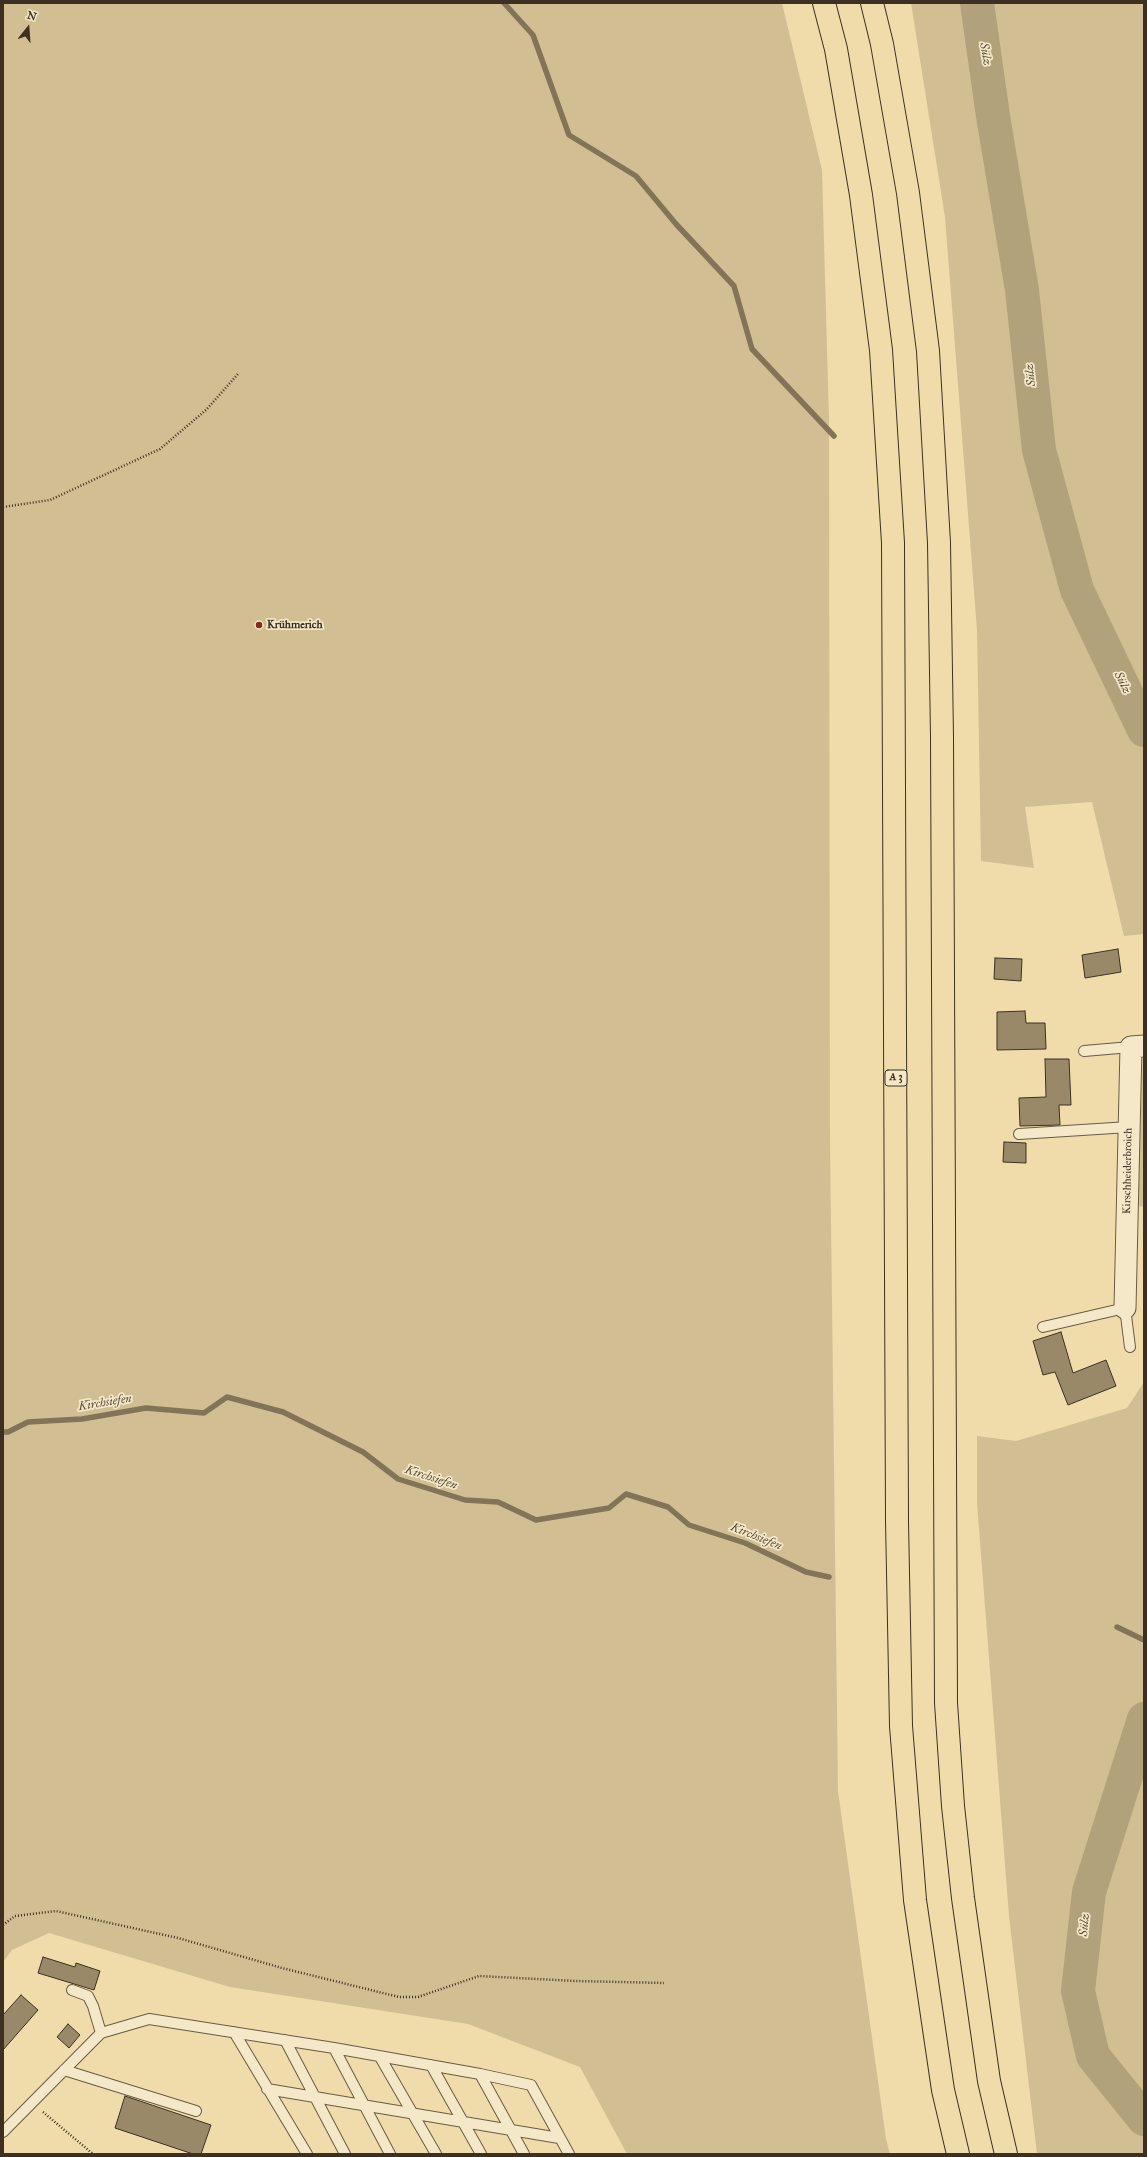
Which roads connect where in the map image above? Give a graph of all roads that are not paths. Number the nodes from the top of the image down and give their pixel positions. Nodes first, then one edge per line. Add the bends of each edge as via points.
1 (824, 3) edge
2 (872, 3) edge
3 (1138, 1046) edge
4 (1084, 1051) dead end
5 (1129, 1127) junction
6 (1019, 1134) dead end
7 (1125, 1308) junction
8 (1043, 1327) dead end
9 (1130, 1347) dead end
10 (72, 1990) dead end
11 (234, 2032) junction
12 (101, 2033) junction
13 (285, 2040) junction
14 (334, 2048) junction
15 (380, 2057) junction
16 (430, 2065) junction
17 (64, 2070) junction
18 (480, 2074) junction
19 (267, 2089) junction
20 (316, 2098) junction
21 (364, 2106) junction
22 (196, 2111) dead end
23 (413, 2114) junction
24 (463, 2122) junction
25 (513, 2130) junction
26 (3, 2132) edge
27 (559, 2138) junction
28 (307, 2154) edge
29 (345, 2154) edge
30 (390, 2154) edge
31 (436, 2154) edge
32 (481, 2154) edge
33 (524, 2154) edge
34 (569, 2154) edge
35 (958, 2154) edge
36 (1006, 2154) edge

1 - 35 highway, A 3 via 836,49 861,195 882,358 893,543 897,1521 901,1726 915,1900 943,2090
2 - 36 highway via 882,44 908,193 928,351 939,543 941,667 946,1704 953,1806 964,1906 989,2081
3 - 4 lane
3 - 5 street, Kirschheiderbroich
5 - 6 lane
5 - 7 street, Kirschheiderbroich
7 - 8 lane
7 - 9 lane
10 - 12 lane via 88,1996
11 - 12 lane via 149,2019
11 - 13 lane
11 - 19 lane
12 - 17 lane
13 - 14 lane
13 - 20 lane
14 - 15 lane
14 - 21 lane
15 - 16 lane
15 - 23 lane
16 - 18 lane
16 - 24 lane
17 - 22 lane
17 - 26 lane
18 - 25 lane
18 - 27 lane via 531,2085
19 - 20 lane
19 - 28 lane
20 - 21 lane
20 - 29 lane
21 - 23 lane
21 - 30 lane
23 - 24 lane
23 - 31 lane
24 - 25 lane
24 - 32 lane
25 - 27 lane
25 - 33 lane
27 - 34 lane

